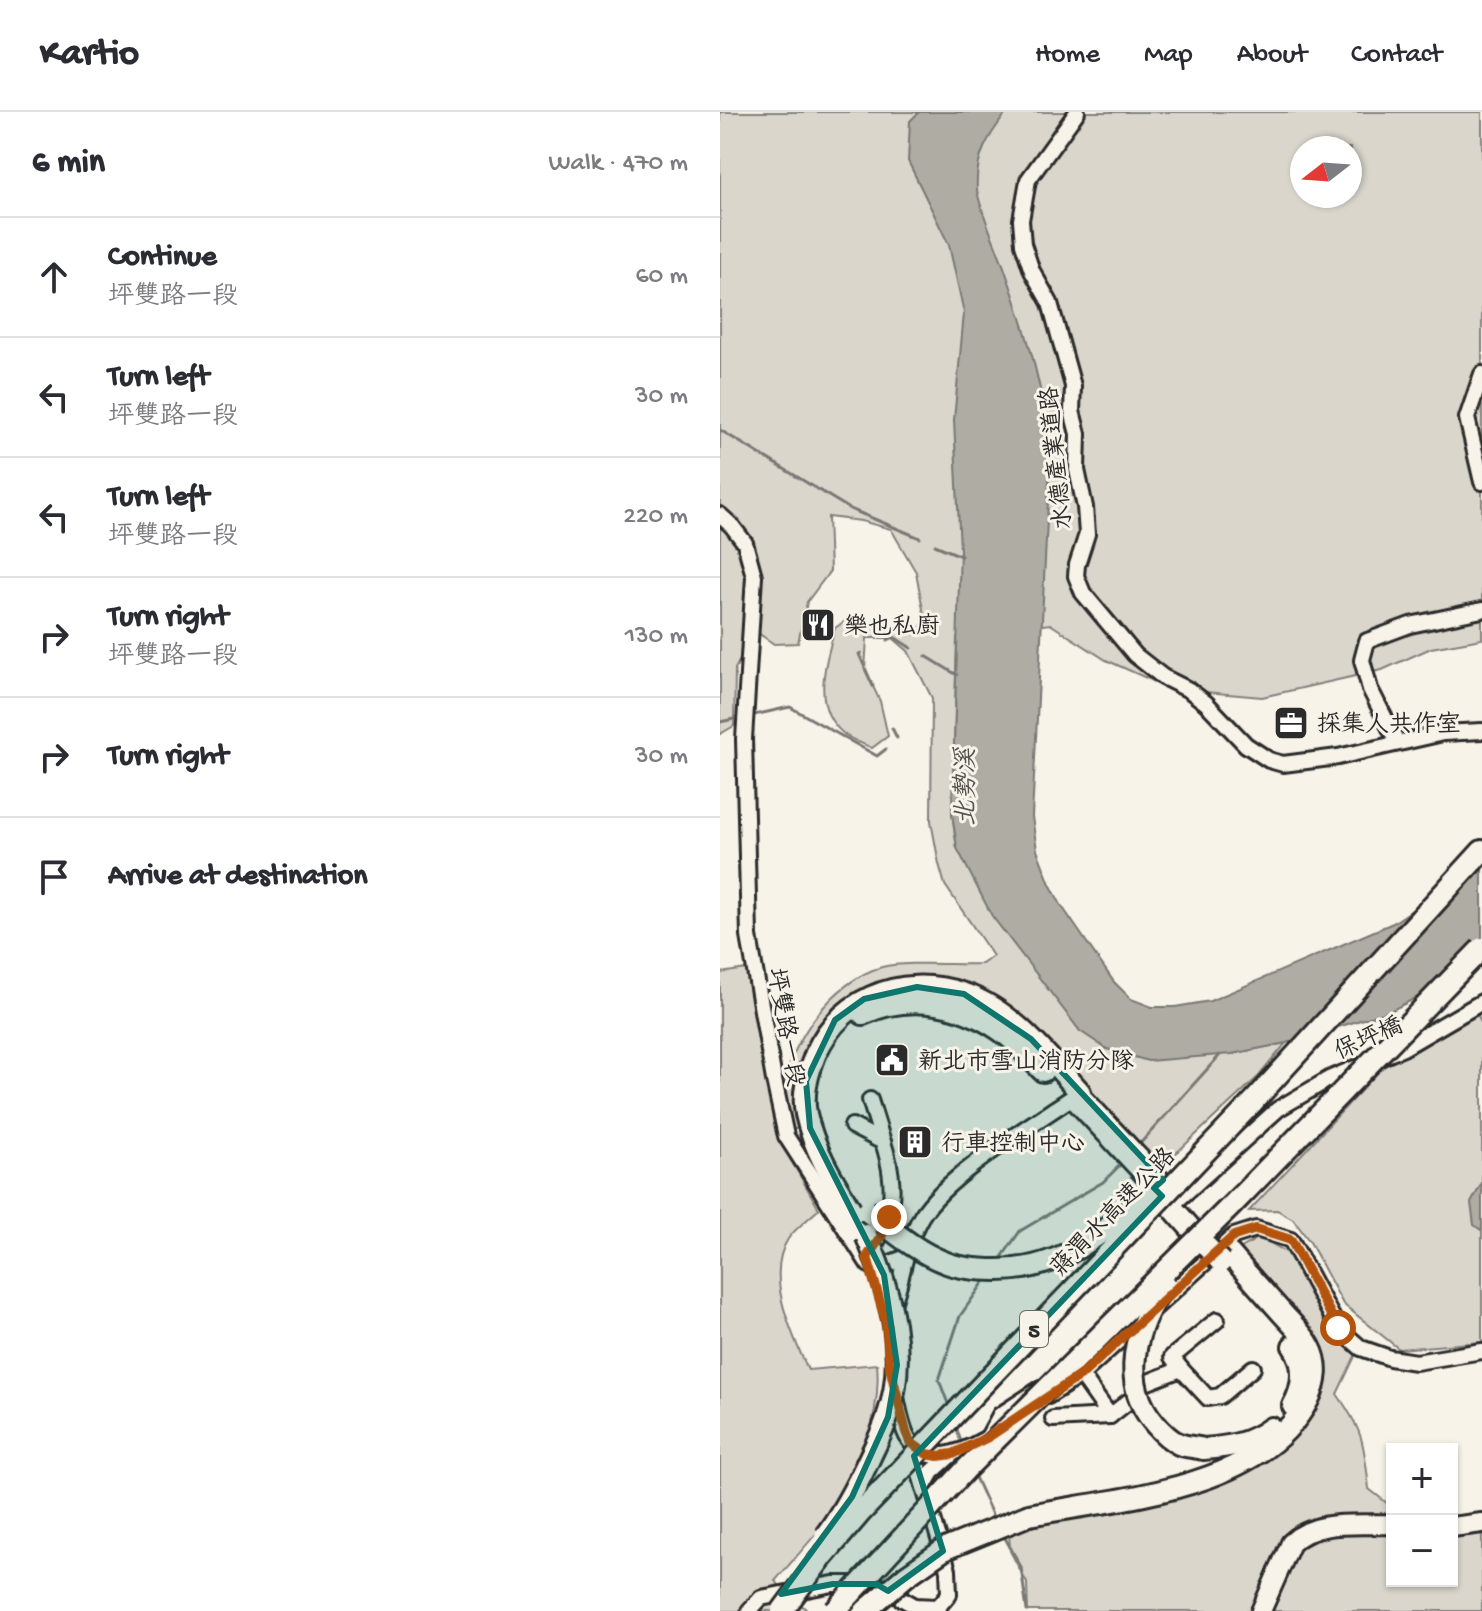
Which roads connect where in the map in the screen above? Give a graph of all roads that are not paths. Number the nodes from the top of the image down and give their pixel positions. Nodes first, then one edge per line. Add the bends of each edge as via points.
1 (1077, 112) edge
2 (1482, 374) edge
3 (1482, 482) edge
4 (720, 515) edge
5 (1482, 610) edge
6 (1482, 731) edge
7 (1397, 742) junction
8 (1482, 851) edge
9 (1482, 948) edge
10 (1479, 1003) edge
11 (1076, 1095) junction
12 (870, 1100) dead end
13 (1252, 1103) junction
14 (852, 1126) dead end
15 (883, 1142) junction
16 (1175, 1202) junction
17 (1232, 1205) junction
18 (1219, 1250) junction
19 (867, 1257) junction
20 (904, 1258) junction
21 (1217, 1320) dead end
22 (886, 1322) junction
23 (1482, 1351) edge
24 (1253, 1368) dead end
25 (1181, 1369) junction
26 (1081, 1375) junction
27 (1143, 1384) dead end
28 (1129, 1401) dead end
29 (1110, 1416) junction
30 (1053, 1419) dead end
31 (910, 1442) junction
32 (953, 1454) junction
33 (924, 1486) junction
34 (1482, 1523) edge
35 (1386, 1524) edge
36 (1458, 1526) edge
37 (749, 1611) edge
38 (769, 1611) edge
39 (782, 1611) edge
40 (835, 1611) edge
41 (865, 1611) edge
42 (1261, 1611) edge

1 - 7 street, 水德產業道路 via 1028,180 1021,220 1023,244 1050,303 1073,386 1087,534 1076,576 1083,593 1135,655 1206,703 1246,745 1269,760 1283,764 1338,757
2 - 3 street via 1467,418
4 - 19 street, 坪雙路一段 via 745,543 754,576 744,739 749,936 774,1080 786,1136
5 - 7 street via 1410,625 1367,641 1362,660 1370,689
6 - 7 street, 水德產業道路
8 - 13 highway, 蔣渭水高速公路 / 5
9 - 17 highway, 5, bridge
10 - 16 street, 保坪橋, bridge via 1403,1048 1329,1079 1278,1109
11 - 13 highway, bridge via 1008,1036 968,1011 922,1001 858,1017 819,1066 813,1091 827,1144 867,1211 943,1262 982,1270 1042,1264 1085,1245
11 - 16 street
11 - 20 street via 936,1198 920,1218
11 - 38 highway, bridge via 1031,1039 964,994 917,987 864,999 835,1020 817,1047 806,1081 805,1112 824,1162 884,1275 894,1316 897,1365 888,1417 852,1497
12 - 15 street
13 - 39 highway, 蔣渭水高速公路 / 5, bridge via 861,1512
14 - 15 street
15 - 19 street via 892,1197 881,1237
16 - 18 highway
17 - 18 highway, bridge via 1152,1302 1133,1357 1144,1411 1178,1444 1203,1449 1231,1447 1267,1431 1296,1403 1303,1366 1284,1332
17 - 40 highway, 5, bridge via 967,1468
18 - 41 highway, bridge via 1310,1347 1317,1370 1314,1388 1299,1417 1277,1440 1232,1469 1167,1489 1029,1515 945,1549
19 - 20 street via 885,1265
19 - 22 street, 坪雙路一段
20 - 22 street
21 - 25 street via 1172,1357
22 - 31 street, 坪雙路一段 via 893,1378
23 - 26 street via 1416,1362 1361,1348 1338,1328 1291,1240 1256,1229 1234,1236
24 - 25 street via 1220,1396 1208,1398
25 - 27 street
26 - 29 street
26 - 32 street
28 - 29 street
29 - 30 street
31 - 32 street via 927,1454
31 - 33 street, 坪雙路一段
32 - 33 street
33 - 37 street, 坪雙路一段 via 948,1570 949,1594 938,1607 915,1606 876,1584 833,1584 761,1598
34 - 36 main road
35 - 42 main road via 1327,1525 1299,1536

